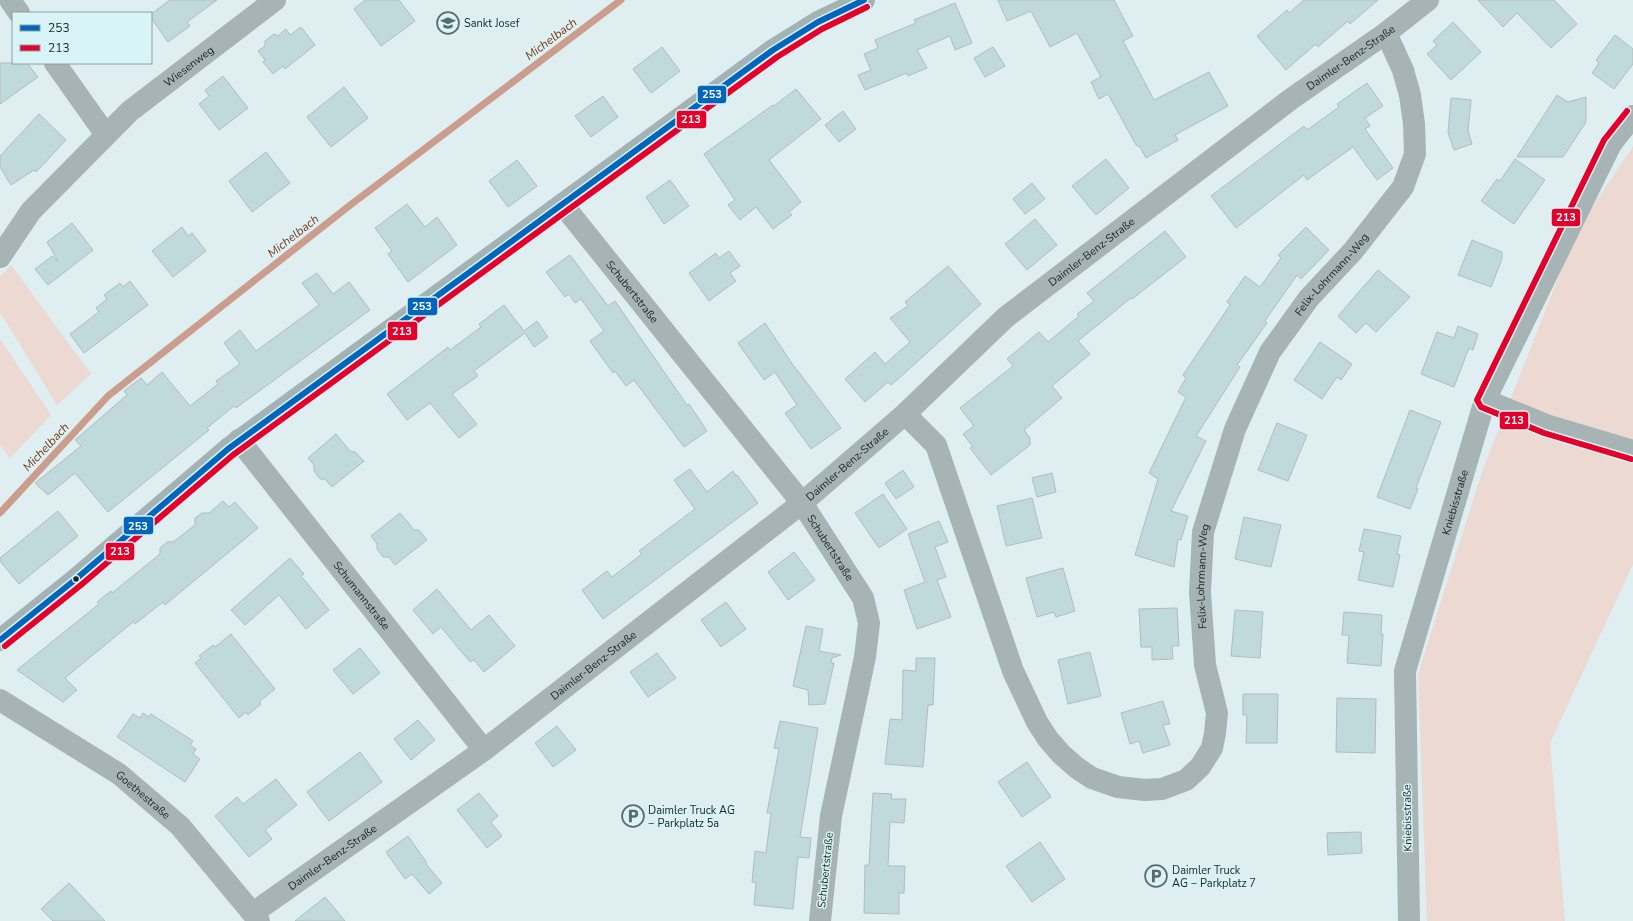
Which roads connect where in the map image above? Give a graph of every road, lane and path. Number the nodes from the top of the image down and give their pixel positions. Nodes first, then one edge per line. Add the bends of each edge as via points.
1 (10, 0) edge
2 (275, 0) edge
3 (864, 0) edge
4 (1428, 0) edge
5 (18, 12) edge
6 (1386, 32) junction
7 (56, 64) edge
8 (1633, 116) edge
9 (106, 135) junction
10 (563, 205) junction
11 (0, 257) edge
12 (1485, 400) junction
13 (905, 414) junction
14 (239, 440) junction
15 (1633, 450) edge
16 (802, 503) junction
17 (0, 640) edge
18 (0, 700) edge
19 (484, 750) junction
20 (256, 917) edge
21 (820, 921) edge
22 (1409, 921) edge

1 - 5 street
2 - 9 street, Wiesenweg via 130,111
3 - 10 main road via 818,22 773,50
4 - 6 street, Daimler-Benz-Straße
6 - 13 street, Daimler-Benz-Straße via 1291,99 1006,317
6 - 13 street, Felix-Lohrmann-Weg via 1403,70 1410,95 1415,154 1403,187 1353,251 1309,298 1270,352 1235,429 1203,532 1200,592 1205,665 1217,713 1215,733 1212,748 1200,767 1186,780 1162,789 1118,787 1092,778 1077,768 1048,739 1037,722 1013,671 936,445
7 - 9 street
8 - 12 street, Kniebisstraße via 1611,144
9 - 11 street, Wiesenweg via 31,211
10 - 14 main road
10 - 16 street, Schubertstraße
12 - 15 street via 1546,425
12 - 22 street, Kniebisstraße via 1405,670
13 - 16 street, Daimler-Benz-Straße
14 - 17 main road
14 - 19 street, Schumannstraße
16 - 19 street, Daimler-Benz-Straße
16 - 21 street, Schubertstraße via 863,598 869,623 865,657 831,816
18 - 20 street, Goethestraße via 119,774 180,826
19 - 20 street, Daimler-Benz-Straße

